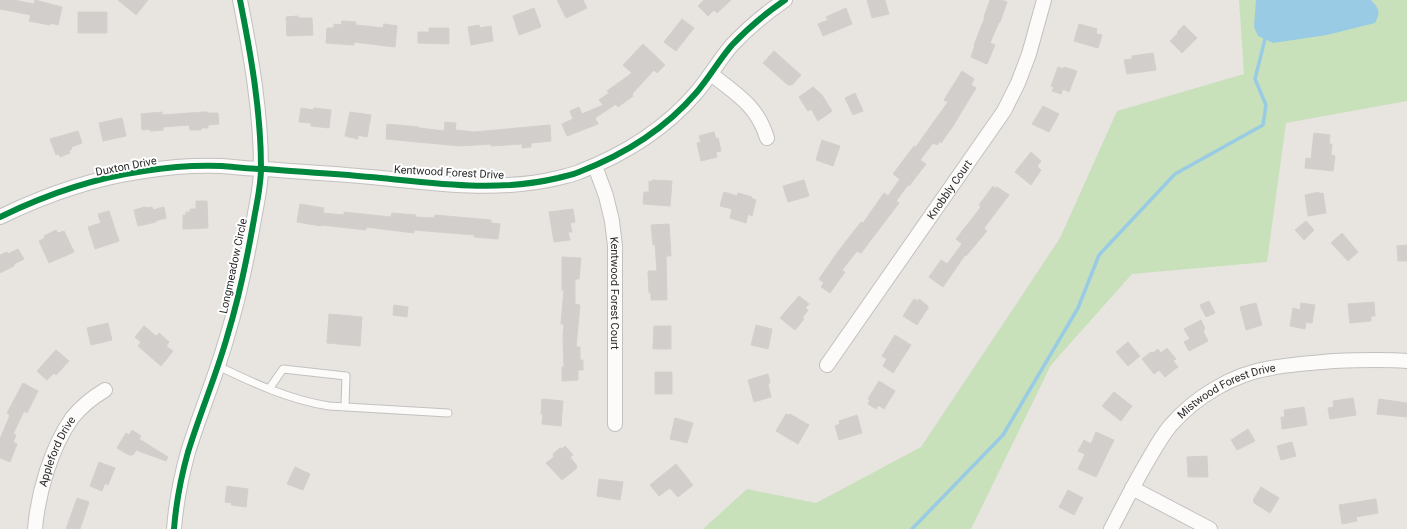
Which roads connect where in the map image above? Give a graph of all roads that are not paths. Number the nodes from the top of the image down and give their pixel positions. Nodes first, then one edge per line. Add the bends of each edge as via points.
1 (240, 0) edge
2 (785, 0) edge
3 (1044, 0) edge
4 (711, 74) junction
5 (767, 138) dead end
6 (595, 166) junction
7 (261, 169) junction
8 (0, 217) edge
9 (1407, 361) edge
10 (827, 365) dead end
11 (218, 366) junction
12 (269, 389) junction
13 (105, 390) dead end
14 (345, 407) junction
15 (448, 413) dead end
16 (615, 424) dead end
17 (1132, 488) junction
18 (35, 529) edge
19 (174, 529) edge
20 (1111, 529) edge
21 (1210, 529) edge

1 - 7 street, Longmeadow Circle via 257,112
2 - 4 street, Kentwood Forest Drive via 752,25 732,45
3 - 10 street, Knobbly Court via 1029,54 1004,111
4 - 5 street via 748,103 763,125
4 - 6 street, Kentwood Forest Drive via 661,126 634,145
6 - 7 street, Kentwood Forest Drive via 576,174 546,181 490,186
6 - 16 street, Kentwood Forest Court via 606,196 615,246
7 - 8 street, Duxton Drive via 220,166 178,167 137,172 81,185
7 - 11 street, Longmeadow Circle via 240,292
9 - 17 street, Mistwood Forest Drive via 1319,362 1270,368 1246,374 1224,384 1203,396 1170,426
11 - 12 lane
11 - 19 street, Longmeadow Circle via 188,451
12 - 14 lane via 311,403
12 - 14 lane via 283,369 346,376
13 - 18 street, Appleford Drive via 85,404 64,432 42,488
14 - 15 lane
17 - 20 street, Mistwood Forest Drive
17 - 21 street

